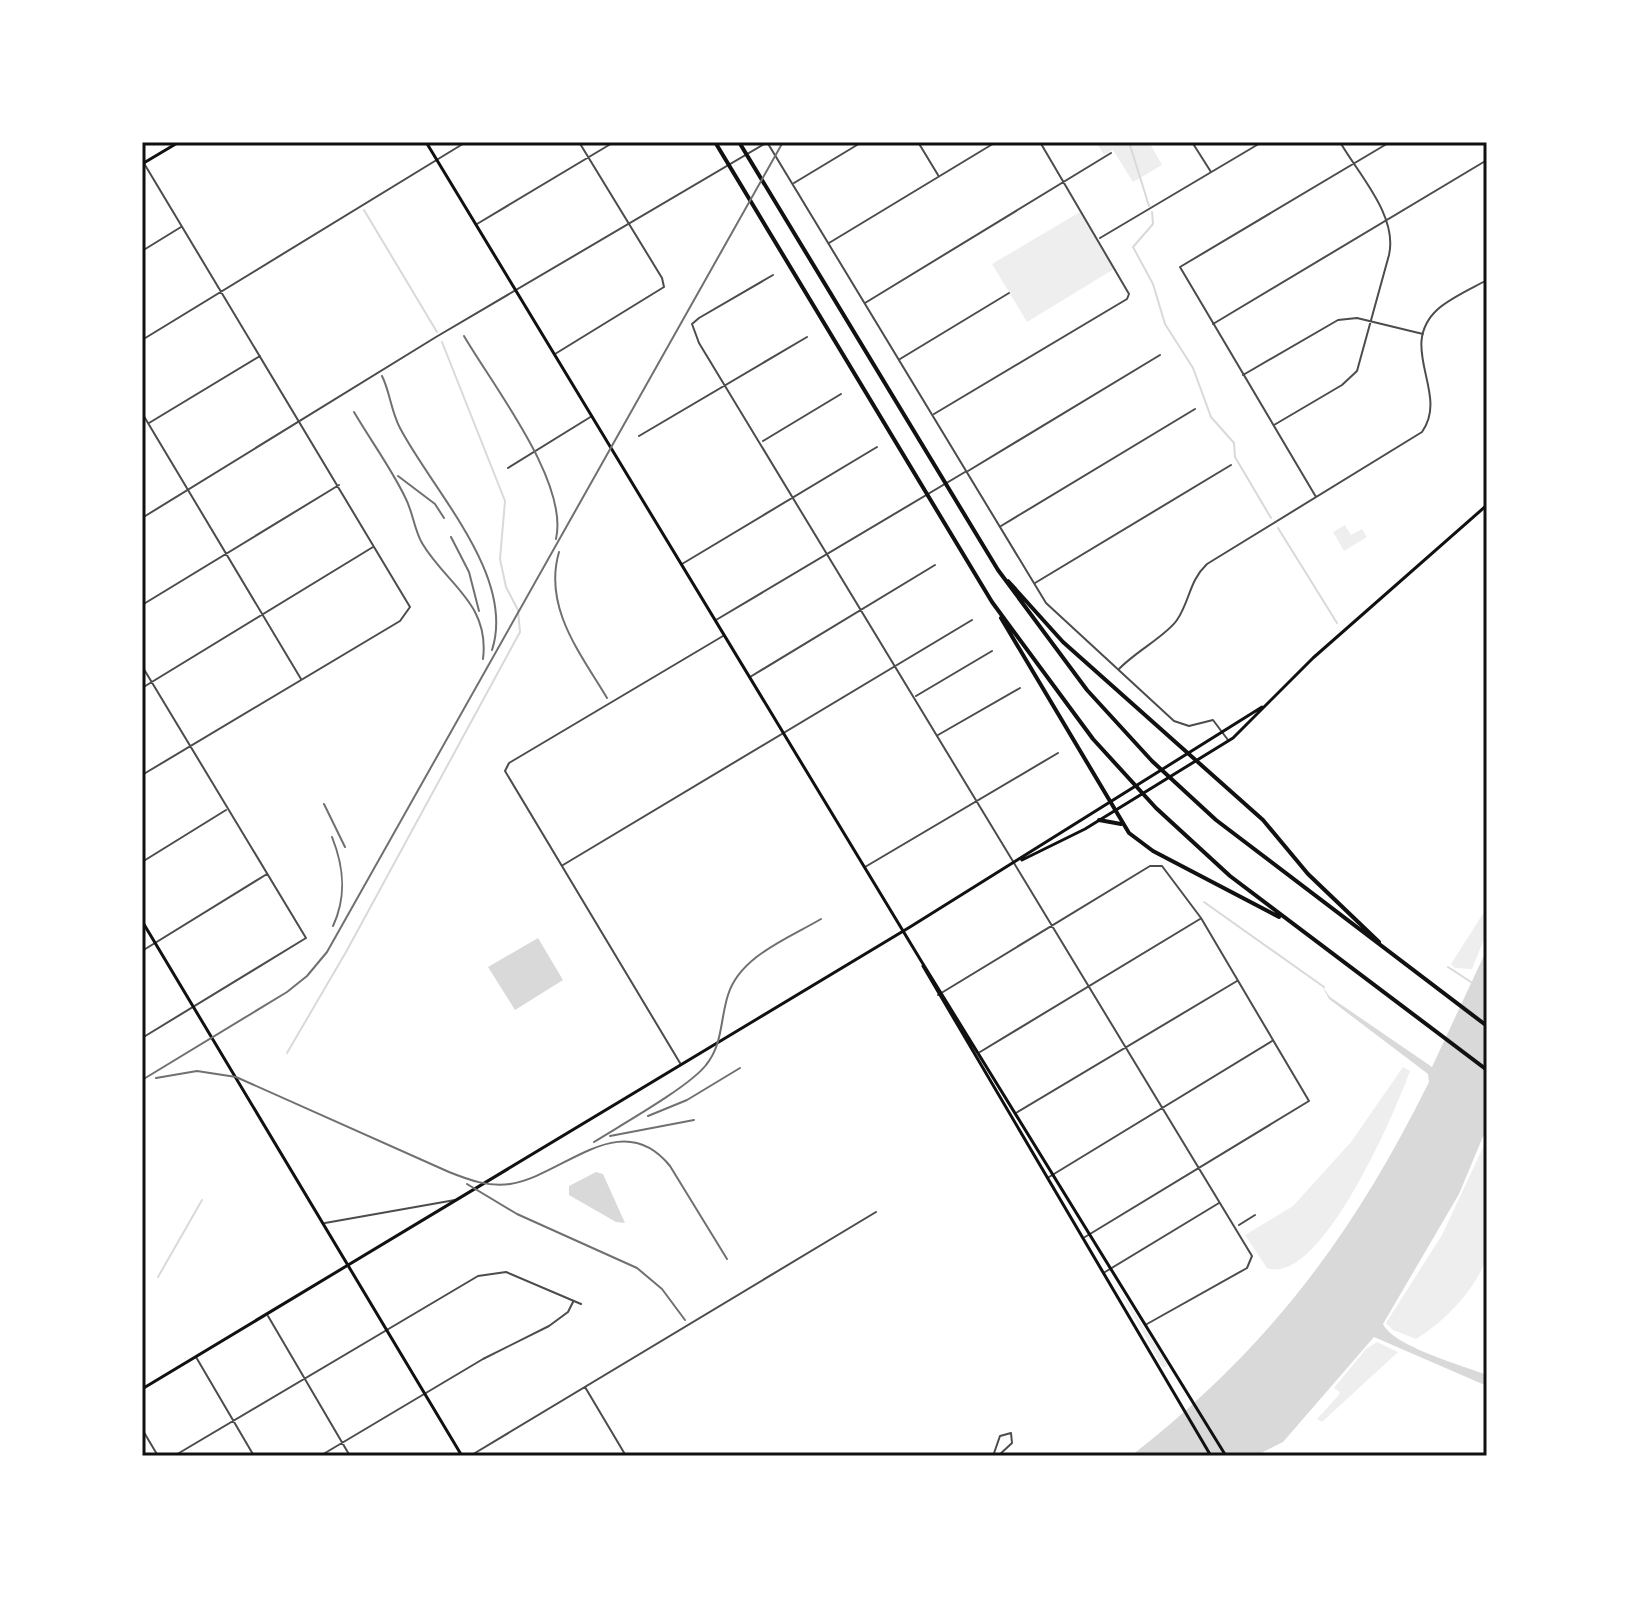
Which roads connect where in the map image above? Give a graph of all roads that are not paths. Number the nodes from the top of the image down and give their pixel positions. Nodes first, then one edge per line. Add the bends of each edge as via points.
1 (179, 142) edge
2 (426, 142) edge
3 (466, 142) edge
4 (579, 142) edge
5 (614, 142) edge
6 (715, 142) edge
7 (739, 142) edge
8 (767, 142) edge
9 (862, 142) edge
10 (918, 142) edge
11 (996, 142) edge
12 (1040, 142) edge
13 (1192, 142) edge
14 (1262, 142) edge
15 (1340, 142) edge
16 (1390, 142) edge
17 (1111, 153) dead end
18 (589, 158) junction
19 (437, 159) junction
20 (1487, 160) edge
21 (143, 162) edge
22 (1353, 164) junction
23 (1211, 173) junction
24 (938, 176) junction
25 (1065, 182) junction
26 (793, 184) junction
27 (1386, 220) junction
28 (628, 224) junction
29 (476, 225) junction
30 (181, 227) junction
31 (1099, 239) junction
32 (828, 243) junction
33 (142, 251) edge
34 (773, 275) dead end
35 (1487, 280) edge
36 (515, 290) junction
37 (220, 291) junction
38 (1009, 293) dead end
39 (864, 303) junction
40 (1372, 321) junction
41 (1212, 324) junction
42 (1423, 334) junction
43 (807, 337) dead end
44 (142, 340) edge
45 (554, 355) junction
46 (1160, 355) dead end
47 (260, 356) junction
48 (898, 359) junction
49 (1242, 375) junction
50 (724, 385) junction
51 (841, 394) dead end
52 (1195, 409) dead end
53 (142, 413) edge
54 (932, 415) junction
55 (592, 416) junction
56 (300, 421) junction
57 (148, 424) junction
58 (1273, 426) junction
59 (639, 436) dead end
60 (762, 442) junction
61 (877, 447) dead end
62 (1231, 465) dead end
63 (508, 468) dead end
64 (967, 472) junction
65 (339, 485) junction
66 (188, 490) junction
67 (794, 497) junction
68 (1316, 498) junction
69 (1487, 505) edge
70 (142, 518) edge
71 (1000, 527) junction
72 (375, 546) junction
73 (226, 554) junction
74 (827, 554) junction
75 (681, 565) junction
76 (935, 565) dead end
77 (998, 570) junction
78 (1034, 583) junction
79 (992, 602) junction
80 (142, 605) edge
81 (861, 610) junction
82 (263, 615) junction
83 (972, 620) dead end
84 (715, 621) junction
85 (724, 636) junction
86 (992, 651) dead end
87 (142, 666) edge
88 (896, 666) junction
89 (1119, 669) junction
90 (749, 678) junction
91 (301, 680) junction
92 (151, 682) junction
93 (142, 688) edge
94 (1020, 688) dead end
95 (915, 697) junction
96 (1262, 707) junction
97 (1223, 732) junction
98 (783, 734) junction
99 (937, 736) junction
100 (1229, 741) junction
101 (189, 746) junction
102 (1058, 753) dead end
103 (1189, 753) junction
104 (1197, 761) junction
105 (142, 775) edge
106 (977, 799) junction
107 (1107, 801) junction
108 (227, 810) junction
109 (1113, 811) junction
110 (1078, 819) junction
111 (1099, 820) junction
112 (1123, 825) junction
113 (1085, 829) junction
114 (142, 862) edge
115 (1015, 863) junction
116 (562, 866) junction
117 (864, 867) junction
118 (267, 873) junction
119 (1201, 918) junction
120 (142, 921) edge
121 (1290, 922) junction
122 (1052, 925) junction
123 (903, 931) junction
124 (155, 943) junction
125 (142, 951) edge
126 (1393, 955) junction
127 (920, 959) junction
128 (1238, 980) junction
129 (1089, 987) junction
130 (943, 992) junction
131 (938, 995) junction
132 (194, 1007) junction
133 (1487, 1026) edge
134 (142, 1038) edge
135 (1274, 1041) junction
136 (1125, 1048) junction
137 (979, 1052) junction
138 (974, 1056) junction
139 (680, 1064) junction
140 (1487, 1070) edge
141 (1162, 1109) junction
142 (1016, 1113) junction
143 (1011, 1117) junction
144 (1199, 1169) junction
145 (1053, 1175) junction
146 (1048, 1178) junction
147 (455, 1200) junction
148 (1220, 1202) junction
149 (876, 1212) dead end
150 (1255, 1215) dead end
151 (323, 1223) junction
152 (1236, 1226) junction
153 (1087, 1237) junction
154 (349, 1265) junction
155 (1110, 1270) junction
156 (1105, 1273) junction
157 (573, 1301) junction
158 (581, 1304) dead end
159 (267, 1314) junction
160 (1146, 1324) junction
161 (386, 1329) junction
162 (196, 1357) junction
163 (304, 1378) junction
164 (584, 1386) junction
165 (142, 1389) edge
166 (425, 1393) junction
167 (233, 1420) junction
168 (142, 1429) edge
169 (342, 1443) junction
170 (158, 1456) edge
171 (174, 1456) edge
172 (254, 1456) edge
173 (320, 1456) edge
174 (350, 1456) edge
175 (462, 1456) edge
176 (470, 1456) edge
177 (626, 1456) edge
178 (993, 1456) edge
179 (998, 1456) edge
180 (1211, 1456) edge
181 (1226, 1456) edge

1 - 21 main road
2 - 19 main road
3 - 19 street
4 - 18 street
5 - 18 street
6 - 79 highway
7 - 77 highway
8 - 26 street
8 - 28 street
9 - 26 street
10 - 24 street
11 - 24 street
12 - 25 street
13 - 23 street
14 - 23 street
15 - 22 street
16 - 22 street
17 - 25 street
18 - 28 street
18 - 29 street
19 - 29 main road
19 - 37 street
20 - 27 street
21 - 30 street
22 - 27 street
22 - 41 street via 1180,267
23 - 31 street
24 - 32 street
25 - 31 street
25 - 39 street
26 - 32 street
27 - 40 street via 1392,242
27 - 41 street
28 - 36 street
28 - 45 street via 664,287
29 - 36 main road
30 - 33 street
30 - 37 street
31 - 54 street via 1127,299
32 - 39 street
34 - 50 street via 692,324
35 - 42 street via 1439,308
36 - 45 main road
36 - 56 street
37 - 44 street
37 - 47 street
38 - 48 street
39 - 48 street
40 - 42 street
40 - 49 street via 1351,317 1331,322
40 - 58 street via 1353,376
41 - 49 street
42 - 68 street via 1420,356 1432,404 1426,427 1415,439
43 - 50 street
45 - 55 main road
46 - 64 street
47 - 56 street
47 - 57 street
48 - 54 street
49 - 58 street
50 - 59 street
50 - 60 street
51 - 60 street
52 - 71 street
53 - 57 street
54 - 64 street
55 - 63 street
55 - 75 main road
56 - 65 street
56 - 66 street
57 - 66 street
58 - 68 street
60 - 67 street
61 - 67 street
62 - 78 street
64 - 71 street
64 - 74 street
65 - 72 street
65 - 73 street
66 - 70 street
66 - 73 street
67 - 74 street
67 - 75 street
68 - 89 street via 1203,568 1174,624 1137,649
69 - 96 main road
71 - 78 street
72 - 82 street
72 - 91 street via 410,611
73 - 80 street
73 - 82 street
74 - 81 street
74 - 84 street
75 - 84 main road
76 - 81 street
77 - 103 highway via 1063,642
77 - 126 highway via 1068,667 1152,761 1246,845
78 - 89 street via 1053,610
79 - 107 highway
79 - 121 highway via 1057,694 1124,775 1221,869
81 - 88 street
81 - 90 street
82 - 91 street
82 - 92 street
83 - 88 street
84 - 85 main road
85 - 90 main road
85 - 116 street via 509,763 509,780
86 - 95 street
87 - 92 street
88 - 95 street
88 - 98 street
89 - 97 street via 1177,723 1212,720
90 - 98 main road
91 - 101 street
92 - 93 street
92 - 101 street
94 - 99 street
95 - 99 street
96 - 97 main road
96 - 100 main road
97 - 100 street
97 - 103 main road
98 - 116 street
98 - 117 main road
99 - 106 street
100 - 104 main road
101 - 105 street
101 - 108 street
102 - 106 street
103 - 104 highway
103 - 107 main road
104 - 109 main road
104 - 126 highway via 1263,820 1308,874
106 - 115 street
106 - 117 street
107 - 109 highway
107 - 110 main road
108 - 114 street
108 - 118 street
109 - 111 main road
109 - 112 highway
110 - 113 main road
110 - 115 main road
111 - 112 highway
111 - 113 main road
112 - 121 highway via 1153,851
113 - 115 main road
115 - 122 street
115 - 123 main road
116 - 139 street
117 - 123 main road
118 - 124 street
118 - 132 street via 306,938
119 - 122 street via 1162,866 1150,866
119 - 128 street
119 - 129 street
120 - 124 main road
121 - 140 highway
122 - 129 street
122 - 130 street
123 - 127 main road
123 - 139 main road
124 - 125 street
124 - 132 main road
126 - 133 highway
127 - 130 main road
127 - 131 main road
128 - 135 street
128 - 136 street
129 - 136 street
129 - 137 street
130 - 131 street
130 - 137 main road
131 - 138 main road
132 - 134 street
132 - 151 main road
135 - 141 street
135 - 144 street via 1309,1101
136 - 141 street
136 - 142 street
137 - 138 street
137 - 142 main road
138 - 143 main road
139 - 147 main road
141 - 144 street
141 - 145 street
142 - 143 street
142 - 145 main road
143 - 146 main road
144 - 148 street
144 - 153 street
145 - 146 street
145 - 153 main road
146 - 153 main road
147 - 151 street
147 - 154 main road
148 - 152 street
148 - 155 street
149 - 164 street
150 - 152 street
151 - 154 main road
152 - 160 street via 1253,1260 1247,1268
153 - 155 main road
153 - 156 main road
154 - 159 main road
154 - 161 main road
155 - 156 street
155 - 160 main road
156 - 180 main road
157 - 158 street
157 - 161 street via 512,1274 493,1272
157 - 166 street via 568,1312 549,1326
159 - 162 main road
159 - 163 street
160 - 181 main road
161 - 163 street
161 - 166 main road
162 - 165 main road
162 - 167 street
163 - 167 street
163 - 169 street
164 - 176 street
164 - 177 street
166 - 169 street
166 - 175 main road
167 - 171 street
167 - 172 street
168 - 170 street
169 - 173 street
169 - 174 street
178 - 179 street via 1000,1436 1011,1433 1012,1443

